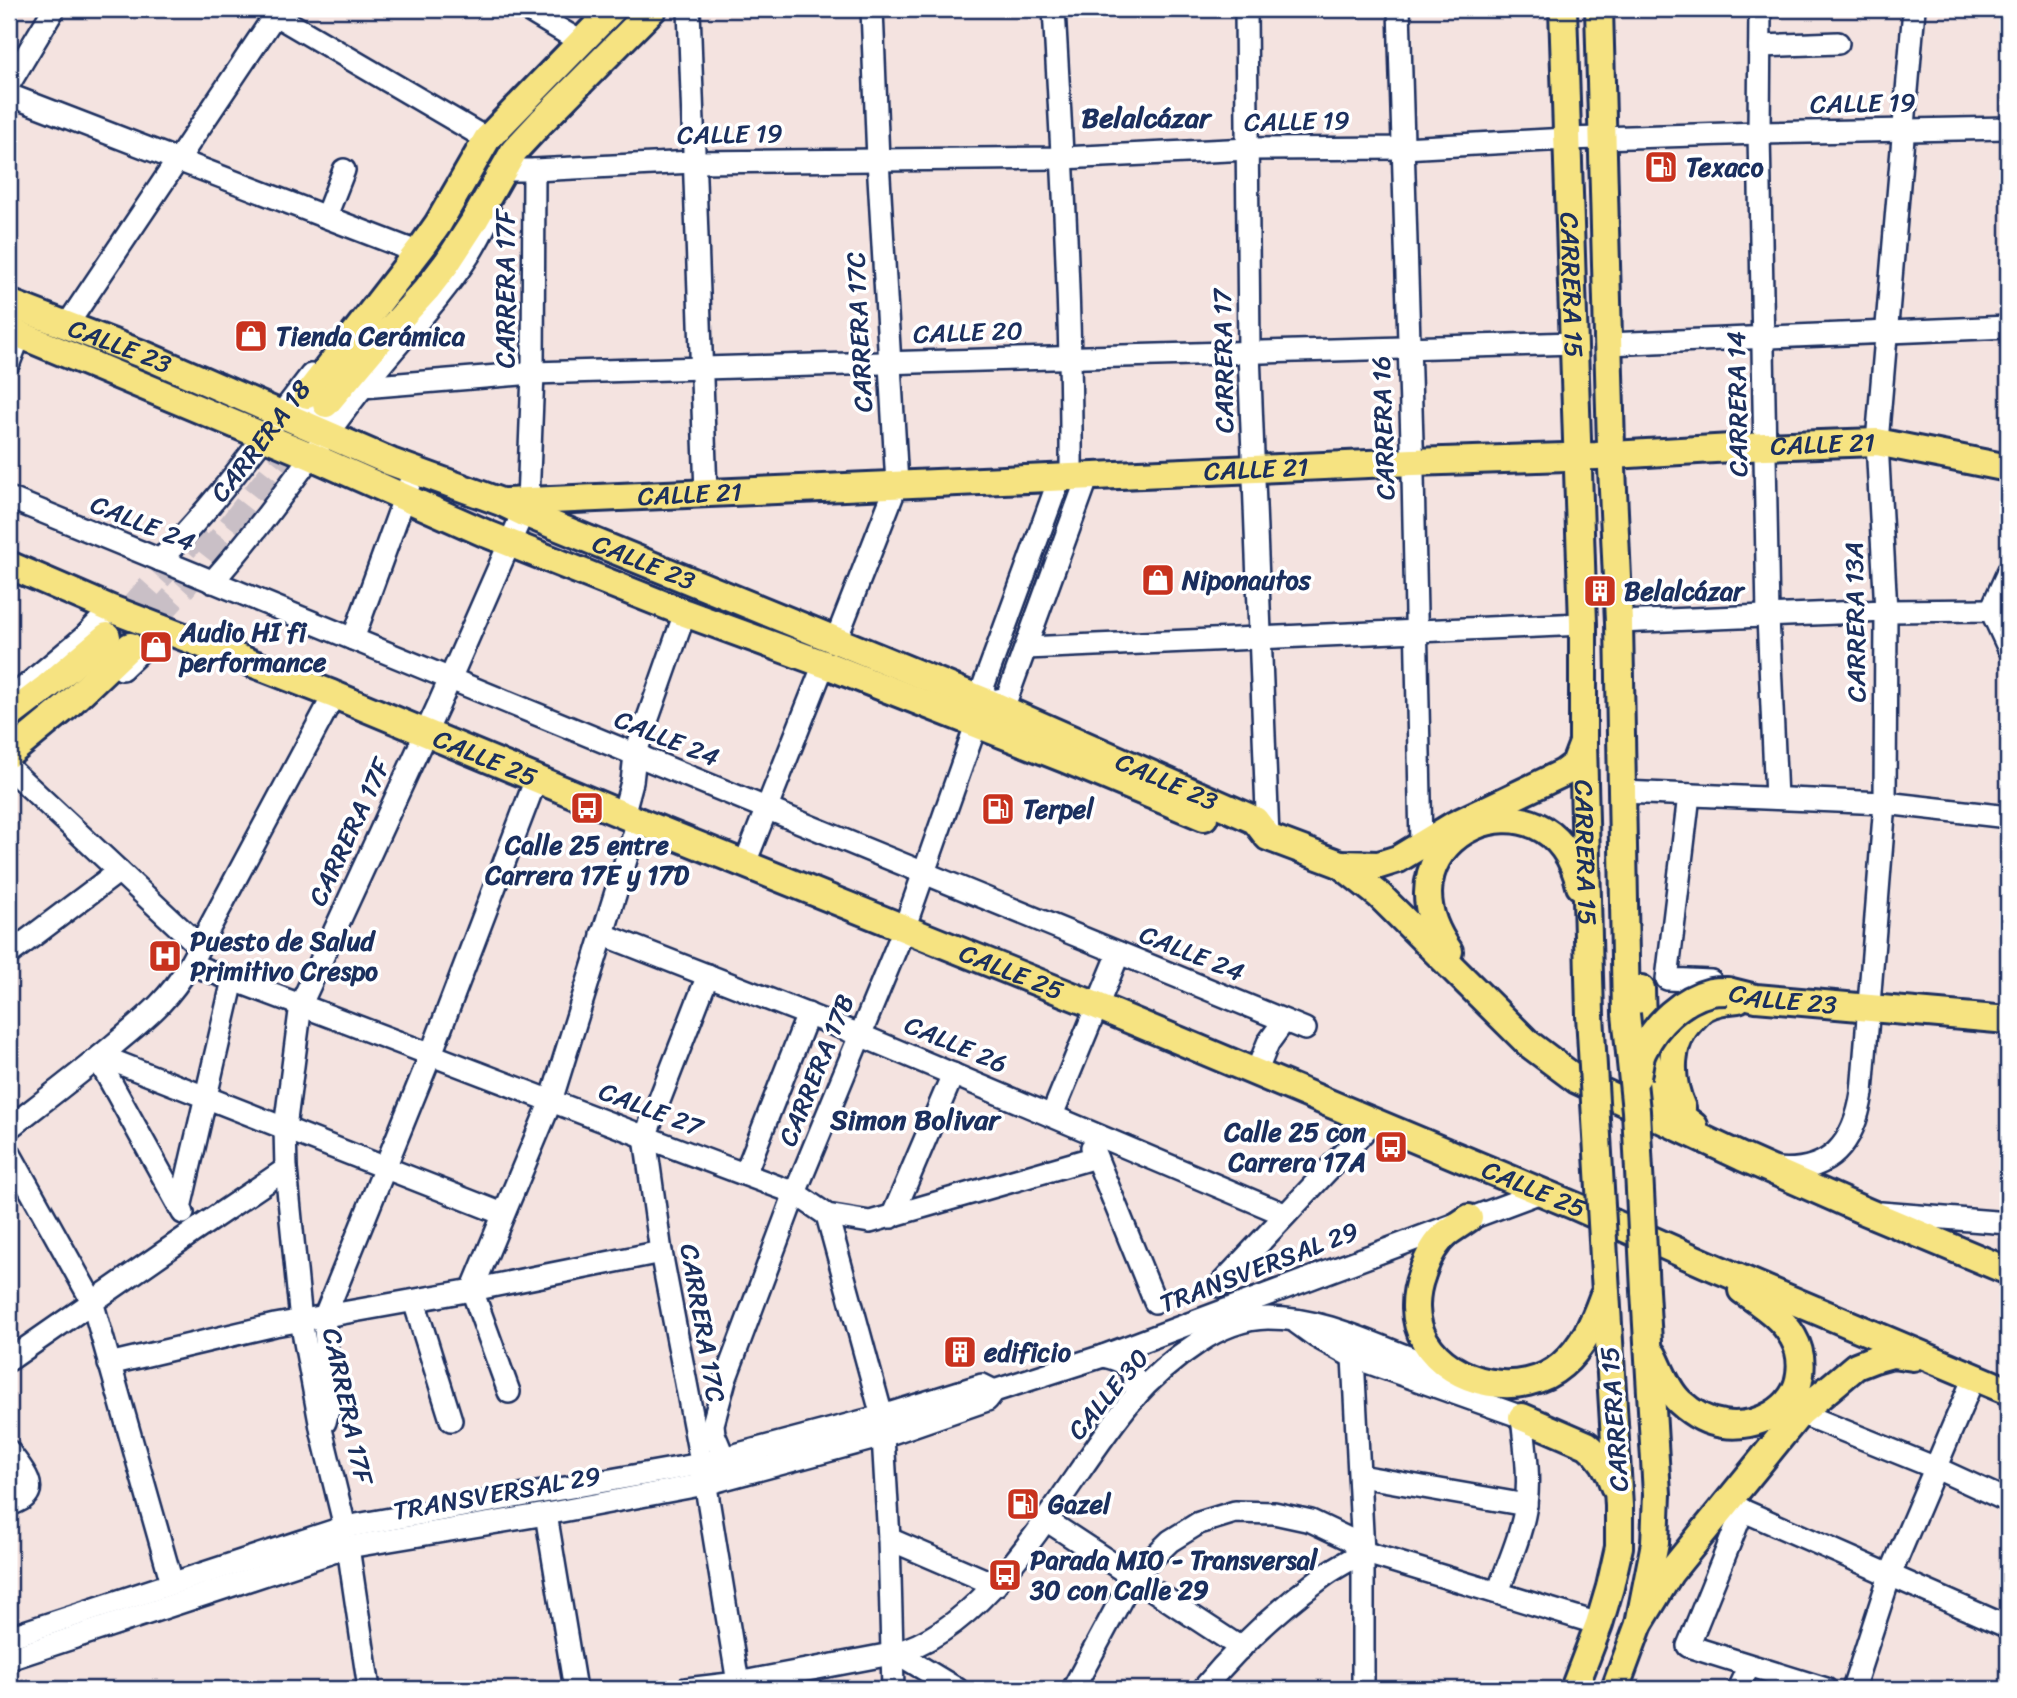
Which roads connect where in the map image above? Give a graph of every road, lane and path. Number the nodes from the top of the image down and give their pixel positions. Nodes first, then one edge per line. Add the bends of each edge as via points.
1 (54, 9) edge
2 (526, 9) edge
3 (613, 9) edge
4 (653, 9) edge
5 (689, 9) edge
6 (872, 9) edge
7 (1054, 9) edge
8 (1246, 9) edge
9 (1399, 9) edge
10 (1563, 9) edge
11 (1599, 9) edge
12 (1760, 9) edge
13 (1914, 9) edge
14 (273, 11) edge
15 (581, 42) junction
16 (1838, 43) dead end
17 (1760, 46) junction
18 (9, 84) edge
19 (9, 95) edge
20 (2008, 128) edge
21 (1904, 130) junction
22 (1759, 133) junction
23 (1567, 139) junction
24 (1603, 139) junction
25 (483, 144) junction
26 (1403, 148) junction
27 (1249, 149) junction
28 (1062, 158) junction
29 (178, 159) junction
30 (878, 160) junction
31 (693, 162) junction
32 (344, 170) dead end
33 (534, 170) junction
34 (496, 181) junction
35 (326, 216) junction
36 (409, 248) junction
37 (9, 303) edge
38 (66, 325) junction
39 (2008, 327) edge
40 (14, 332) edge
41 (1886, 332) junction
42 (1764, 337) junction
43 (1575, 343) junction
44 (1608, 344) junction
45 (1408, 347) junction
46 (1249, 352) junction
47 (1070, 357) junction
48 (888, 362) junction
49 (9, 363) edge
50 (164, 364) junction
51 (701, 368) junction
52 (533, 373) junction
53 (363, 387) junction
54 (181, 402) junction
55 (311, 412) junction
56 (264, 438) junction
57 (1877, 442) junction
58 (1765, 446) junction
59 (1612, 455) junction
60 (311, 456) junction
61 (1577, 457) junction
62 (1413, 461) junction
63 (2008, 468) edge
64 (1254, 469) junction
65 (414, 471) junction
66 (1073, 477) junction
67 (897, 484) junction
68 (706, 493) junction
69 (404, 497) junction
70 (9, 498) edge
71 (518, 506) junction
72 (511, 543) junction
73 (160, 560) junction
74 (9, 565) edge
75 (2008, 572) edge
76 (212, 582) junction
77 (111, 609) junction
78 (1886, 611) junction
79 (2000, 611) edge
80 (685, 613) junction
81 (1768, 617) junction
82 (1619, 622) junction
83 (1583, 624) junction
84 (163, 630) junction
85 (1416, 631) junction
86 (1260, 638) junction
87 (353, 639) junction
88 (836, 640) junction
89 (2008, 647) edge
90 (1026, 648) junction
91 (824, 664) junction
92 (450, 679) junction
93 (332, 694) junction
94 (9, 700) edge
95 (981, 714) junction
96 (9, 716) edge
97 (425, 733) junction
98 (1583, 743) junction
99 (9, 754) edge
100 (635, 755) junction
101 (9, 768) edge
102 (536, 779) junction
103 (1622, 792) junction
104 (1689, 795) junction
105 (1776, 798) junction
106 (1885, 803) junction
107 (767, 809) junction
108 (2008, 817) edge
109 (630, 818) junction
110 (1622, 829) junction
111 (1268, 837) junction
112 (1422, 845) junction
113 (745, 863) junction
114 (1340, 863) junction
115 (119, 871) junction
116 (923, 873) junction
117 (904, 929) junction
118 (602, 934) junction
119 (1588, 935) junction
120 (1119, 953) junction
121 (9, 954) edge
122 (195, 955) junction
123 (708, 975) junction
124 (233, 980) junction
125 (1719, 986) junction
126 (1482, 998) junction
127 (1756, 998) junction
128 (301, 1004) junction
129 (1097, 1006) junction
130 (1868, 1009) junction
131 (808, 1014) junction
132 (2008, 1020) edge
133 (1284, 1021) junction
134 (1305, 1029) dead end
135 (860, 1035) junction
136 (431, 1054) junction
137 (99, 1057) junction
138 (1256, 1073) junction
139 (953, 1074) junction
140 (206, 1097) junction
141 (551, 1101) junction
142 (1636, 1111) junction
143 (1052, 1115) junction
144 (1373, 1122) junction
145 (9, 1128) edge
146 (285, 1128) junction
147 (1085, 1128) junction
148 (1707, 1134) junction
149 (645, 1136) junction
150 (9, 1152) edge
151 (1096, 1157) junction
152 (1754, 1163) junction
153 (385, 1168) junction
154 (286, 1169) junction
155 (745, 1174) junction
156 (1541, 1192) junction
157 (795, 1193) junction
158 (180, 1208) junction
159 (1867, 1212) junction
160 (503, 1214) junction
161 (1284, 1214) junction
162 (827, 1215) junction
163 (892, 1217) junction
164 (1469, 1218) junction
165 (2008, 1223) edge
166 (192, 1232) junction
167 (661, 1252) junction
168 (1706, 1264) junction
169 (2008, 1270) edge
170 (1605, 1282) junction
171 (1219, 1286) dead end
172 (472, 1290) junction
173 (92, 1301) junction
174 (414, 1301) junction
175 (1155, 1301) dead end
176 (324, 1318) junction
177 (1292, 1319) junction
178 (301, 1321) junction
179 (1648, 1345) junction
180 (1103, 1356) junction
181 (1353, 1357) junction
182 (1924, 1358) junction
183 (9, 1360) edge
184 (109, 1364) junction
185 (1467, 1376) junction
186 (1974, 1377) junction
187 (725, 1381) junction
188 (687, 1388) junction
189 (2008, 1391) edge
190 (509, 1392) dead end
191 (1136, 1396) junction
192 (1800, 1413) junction
193 (1522, 1417) junction
194 (451, 1420) dead end
195 (882, 1426) junction
196 (322, 1433) junction
197 (9, 1451) edge
198 (728, 1458) junction
199 (1936, 1468) junction
200 (745, 1473) junction
201 (703, 1474) junction
202 (1360, 1476) junction
203 (2008, 1500) edge
204 (9, 1505) edge
205 (1526, 1505) junction
206 (1619, 1506) junction
207 (1735, 1507) junction
208 (546, 1514) junction
209 (1046, 1520) junction
210 (347, 1537) junction
211 (889, 1539) junction
212 (1363, 1552) junction
213 (1889, 1575) junction
214 (1133, 1577) junction
215 (172, 1583) junction
216 (996, 1585) junction
217 (1497, 1592) junction
218 (1599, 1624) junction
219 (1639, 1624) junction
220 (2008, 1627) edge
221 (9, 1637) edge
222 (1241, 1648) junction
223 (894, 1653) junction
224 (9, 1659) edge
225 (1749, 1666) junction
226 (738, 1686) edge
227 (369, 1689) edge
228 (575, 1689) edge
229 (686, 1689) edge
230 (893, 1689) edge
231 (957, 1689) edge
232 (1073, 1689) edge
233 (1203, 1689) edge
234 (1363, 1689) edge
235 (1574, 1689) edge
236 (1615, 1689) edge
237 (1738, 1689) edge
238 (1826, 1689) edge
239 (1853, 1689) edge

1 - 18 street
2 - 15 street
3 - 15 main road, CARRERA 18
4 - 34 main road, CARRERA 18 via 534,129
5 - 31 street
6 - 30 street, CARRERA 17C
7 - 28 street, CARRERA 17B
8 - 27 street, CARRERA 17
9 - 26 street, CARRERA 16
10 - 23 main road, CARRERA 15
11 - 24 main road, CARRERA 15
12 - 17 street, CARRERA 14
13 - 21 street, CARRERA 13A
14 - 25 street
14 - 29 street
15 - 25 main road, CARRERA 18
16 - 17 street
17 - 22 street, CARRERA 14
19 - 29 street
20 - 21 street, CALLE 19
21 - 22 street, CALLE 19
21 - 41 street, CARRERA 13A
22 - 24 street, CALLE 19
22 - 42 street, CARRERA 14
23 - 24 street, CALLE 19
23 - 26 street, CALLE 19
23 - 43 main road, CARRERA 15
24 - 44 main road, CARRERA 15
25 - 36 street, CARRERA 18
25 - 55 main road, CARRERA 18 via 438,224
26 - 27 street, CALLE 19
26 - 45 street, CARRERA 16
27 - 28 street, CALLE 19
27 - 46 street, CARRERA 17
28 - 30 street, CALLE 19
28 - 47 street, CARRERA 17B
29 - 35 street
29 - 38 street
30 - 31 street, CALLE 19
30 - 48 street, CARRERA 17C
31 - 33 street, CALLE 19
31 - 51 street
32 - 35 street
33 - 34 street, CALLE 19
33 - 52 street, CARRERA 17F
34 - 53 street, CARRERA 18 via 488,221 464,262
34 - 55 main road, CARRERA 18 via 460,245 427,289
35 - 36 street
36 - 55 street, CARRERA 18
37 - 38 main road, CALLE 23
38 - 50 main road, CALLE 23
39 - 41 street
40 - 49 street
40 - 54 main road, CALLE 23
41 - 42 street
41 - 57 street, CARRERA 13A
42 - 44 street
42 - 58 street, CARRERA 14
43 - 45 street, CALLE 20
43 - 61 main road, CARRERA 15
44 - 59 main road, CARRERA 15
45 - 46 street, CALLE 20
45 - 62 street, CARRERA 16
46 - 47 street, CALLE 20
46 - 64 street, CARRERA 17
47 - 48 street, CALLE 20
47 - 66 street, CARRERA 17B
48 - 51 street, CALLE 20
48 - 67 street, CARRERA 17C
50 - 54 main road
50 - 55 main road, CALLE 23
51 - 52 street, CALLE 20
51 - 68 street
52 - 53 street, CALLE 20
52 - 71 street, CARRERA 17F
53 - 55 street, CARRERA 18
54 - 56 main road, CALLE 23
55 - 56 street, CARRERA 18
55 - 60 street, CARRERA 18
55 - 65 main road, CALLE 23
56 - 60 main road, CALLE 23
56 - 73 street, CARRERA 18
57 - 58 main road, CALLE 21
57 - 63 main road, CALLE 21
57 - 78 street, CARRERA 13A
58 - 59 main road, CALLE 21
58 - 81 street, CARRERA 14
59 - 61 main road, CALLE 21
59 - 82 main road, CARRERA 15
60 - 69 main road, CALLE 23
60 - 76 street, CARRERA 18
61 - 62 main road, CALLE 21
61 - 83 main road, CARRERA 15
62 - 64 main road, CALLE 21
62 - 85 street, CARRERA 16
64 - 66 main road, CALLE 21
64 - 86 street, CARRERA 17
65 - 69 street
65 - 71 main road, CALLE 23
66 - 67 main road, CALLE 21
66 - 90 street, CARRERA 17B
66 - 95 street, CARRERA 17B via 983,687
67 - 68 main road, CALLE 21
67 - 88 street, CARRERA 17C
68 - 71 main road, CALLE 21
69 - 72 main road, CALLE 23
69 - 87 street
70 - 73 street, CALLE 24
71 - 72 street, CARRERA 17F
71 - 88 main road, CALLE 23
72 - 80 main road, CALLE 23
72 - 92 street, CARRERA 17F
73 - 76 street, CALLE 24
74 - 77 main road, CALLE 25
75 - 79 street
76 - 87 street, CALLE 24
77 - 84 main road, CALLE 25
77 - 94 street
78 - 79 street
78 - 81 street
78 - 106 street, CARRERA 13A
79 - 89 street
80 - 91 main road, CALLE 23
80 - 100 street
81 - 82 street
81 - 105 street, CARRERA 14
82 - 103 main road, CARRERA 15
83 - 85 street
83 - 98 main road, CARRERA 15
84 - 93 main road, CALLE 25
84 - 101 street
85 - 86 street
85 - 112 street, CARRERA 16
86 - 90 street
86 - 111 street, CARRERA 17
87 - 92 street, CALLE 24
88 - 95 main road, CALLE 23
90 - 95 street, CARRERA 17B via 1007,698
91 - 95 main road, CALLE 23
91 - 107 street
92 - 97 street, CARRERA 17F
92 - 100 street, CALLE 24
93 - 97 main road, CALLE 25
93 - 122 street
95 - 111 main road, CALLE 23 via 1255,820
95 - 116 street, CARRERA 17B
96 - 99 main road via 119,641 66,707
97 - 102 main road, CALLE 25
97 - 128 street, CARRERA 17F
98 - 112 main road via 1575,764 1563,773
98 - 119 main road, CARRERA 15
100 - 107 street, CALLE 24
100 - 109 street
101 - 115 street, CALLE 27
102 - 109 main road, CALLE 25
102 - 136 street
103 - 104 street
103 - 110 main road, CARRERA 15
104 - 105 street
104 - 125 street via 1667,979
105 - 106 street
106 - 108 street
106 - 130 street, CARRERA 13A
107 - 113 street
107 - 116 street, CALLE 24
109 - 113 main road, CALLE 25
109 - 118 street
110 - 142 main road, CARRERA 15, bridge via 1626,1014
110 - 148 main road via 1636,867 1642,1027 1648,1062 1659,1091 1672,1108
111 - 114 main road, CALLE 23
112 - 114 main road via 1380,864
113 - 117 main road, CALLE 25
114 - 126 main road, CALLE 23 via 1379,895
115 - 121 street
115 - 122 street, CALLE 27
116 - 117 street, CARRERA 17B
116 - 120 street, CALLE 24
117 - 129 main road, CALLE 25
117 - 135 street, CARRERA 17B
118 - 123 street, CALLE 26
118 - 141 street
119 - 126 main road via 1572,859 1556,839 1535,825 1511,820 1486,821 1463,831 1432,869 1429,913 1437,935
119 - 170 main road, CARRERA 15, bridge
120 - 129 street
120 - 133 street, CALLE 24
122 - 124 street, CALLE 27
122 - 137 street via 165,1000
123 - 131 street, CALLE 26
123 - 149 street, CARRERA 17C
124 - 128 street, CALLE 27
124 - 140 street
125 - 127 main road, CALLE 23
125 - 142 main road, CALLE 23, bridge via 1662,1021 1642,1052
126 - 152 main road via 1529,1044 1577,1080
127 - 130 main road, CALLE 23
127 - 148 main road via 1704,1007 1677,1042 1672,1063 1674,1086 1692,1122
128 - 136 street, CALLE 27
128 - 146 street, CARRERA 17F
129 - 138 main road, CALLE 25
129 - 143 street
130 - 132 main road, CALLE 23
130 - 152 street, CARRERA 13A via 1859,1115 1840,1149 1825,1161 1791,1170
131 - 135 street, CALLE 26
131 - 155 street
133 - 134 street, CALLE 24
133 - 138 street via 1268,1043
135 - 139 street, CALLE 26
135 - 157 street, CARRERA 17B
136 - 141 street, CALLE 27
136 - 153 street
137 - 140 street
137 - 145 street
137 - 158 street
138 - 144 main road, CALLE 25
139 - 143 street, CALLE 26
139 - 163 street
140 - 146 street
140 - 158 street
141 - 149 street, CALLE 27
141 - 160 street
142 - 179 main road, CARRERA 15, bridge
143 - 147 street, CALLE 26
144 - 156 main road, CALLE 25
144 - 161 street
146 - 153 street
146 - 154 street, CARRERA 17F
147 - 151 street
147 - 161 street, CALLE 26
148 - 152 main road
149 - 155 street, CALLE 27
149 - 167 street, CARRERA 17C
150 - 173 street
151 - 163 street, CALLE 27
151 - 175 street
152 - 159 main road
153 - 160 street
153 - 176 street
154 - 166 street
154 - 178 street, CARRERA 17F
155 - 157 street, CALLE 27
156 - 164 street, TRANSVERSAL 29
156 - 168 main road, CALLE 25
157 - 162 street, CALLE 27
157 - 187 street, CARRERA 17B
158 - 166 street
159 - 165 street
159 - 169 main road
160 - 172 street
161 - 171 street
162 - 163 street, CALLE 27 via 870,1222
162 - 195 street
164 - 180 street, TRANSVERSAL 29
164 - 185 main road via 1434,1249 1416,1292 1424,1340 1442,1360
166 - 173 street
167 - 172 street
167 - 188 street, CARRERA 17C
168 - 179 main road via 1789,1330 1801,1360 1793,1395 1772,1415 1754,1422 1724,1424 1705,1419 1672,1394
168 - 182 main road, CALLE 25
170 - 185 main road via 1593,1324 1570,1358 1550,1374 1507,1384
170 - 206 main road, CARRERA 15
172 - 174 street
172 - 190 street
173 - 183 street
173 - 184 street
174 - 176 street
174 - 194 street
176 - 178 street
176 - 196 street via 330,1387
177 - 181 street
177 - 185 street, CALLE 30 via 1340,1330 1429,1366
177 - 191 street, CALLE 30 via 1264,1318 1209,1335 1171,1362
178 - 184 street
178 - 196 street, CARRERA 17F
179 - 219 main road, CARRERA 15 via 1657,1494 1655,1542
180 - 191 street via 1130,1369
180 - 195 street, TRANSVERSAL 29 via 994,1391 987,1400
181 - 193 street
181 - 202 street
182 - 186 main road, CALLE 25
182 - 192 main road via 1892,1354 1856,1366
184 - 215 street
186 - 189 main road, CALLE 25
186 - 199 street
187 - 188 street
187 - 198 street, CARRERA 17B via 713,1424 717,1444
188 - 201 street, CARRERA 17C
191 - 209 street, CALLE 30
192 - 199 street
192 - 207 main road
193 - 205 street
193 - 206 main road via 1595,1451 1608,1469
195 - 198 street, TRANSVERSAL 29
195 - 200 street, TRANSVERSAL 29
195 - 211 street
196 - 210 street, CARRERA 17F
197 - 204 street via 30,1482 24,1499
198 - 200 street
198 - 201 street, TRANSVERSAL 29
199 - 203 street
199 - 213 street
200 - 201 street, TRANSVERSAL 29
201 - 208 street, TRANSVERSAL 29
201 - 210 street, TRANSVERSAL 29
201 - 226 street, CARRERA 17C
202 - 205 street
202 - 212 street
205 - 217 street
206 - 218 main road, CARRERA 15 via 1617,1560
207 - 213 street
207 - 219 main road via 1670,1573
207 - 225 street via 1688,1646
208 - 210 street, TRANSVERSAL 29
208 - 228 street
209 - 214 street
209 - 216 street, CALLE 30
210 - 215 street, TRANSVERSAL 29
210 - 224 street, TRANSVERSAL 29
210 - 227 street, CARRERA 17F
211 - 216 street
211 - 223 street
212 - 214 street via 1349,1539 1311,1521 1235,1511 1199,1523 1170,1541
212 - 217 street
212 - 222 street via 1323,1576
212 - 234 street
213 - 220 street
213 - 239 street
214 - 222 street
214 - 232 street
215 - 221 street, TRANSVERSAL 29
216 - 223 street, CALLE 30 via 939,1633
217 - 218 street
218 - 235 main road, CARRERA 15
219 - 236 main road, CARRERA 15
222 - 233 street
223 - 226 street, CALLE 30
223 - 230 street
223 - 231 street
225 - 237 street
225 - 238 street
226 - 229 street, CALLE 30

